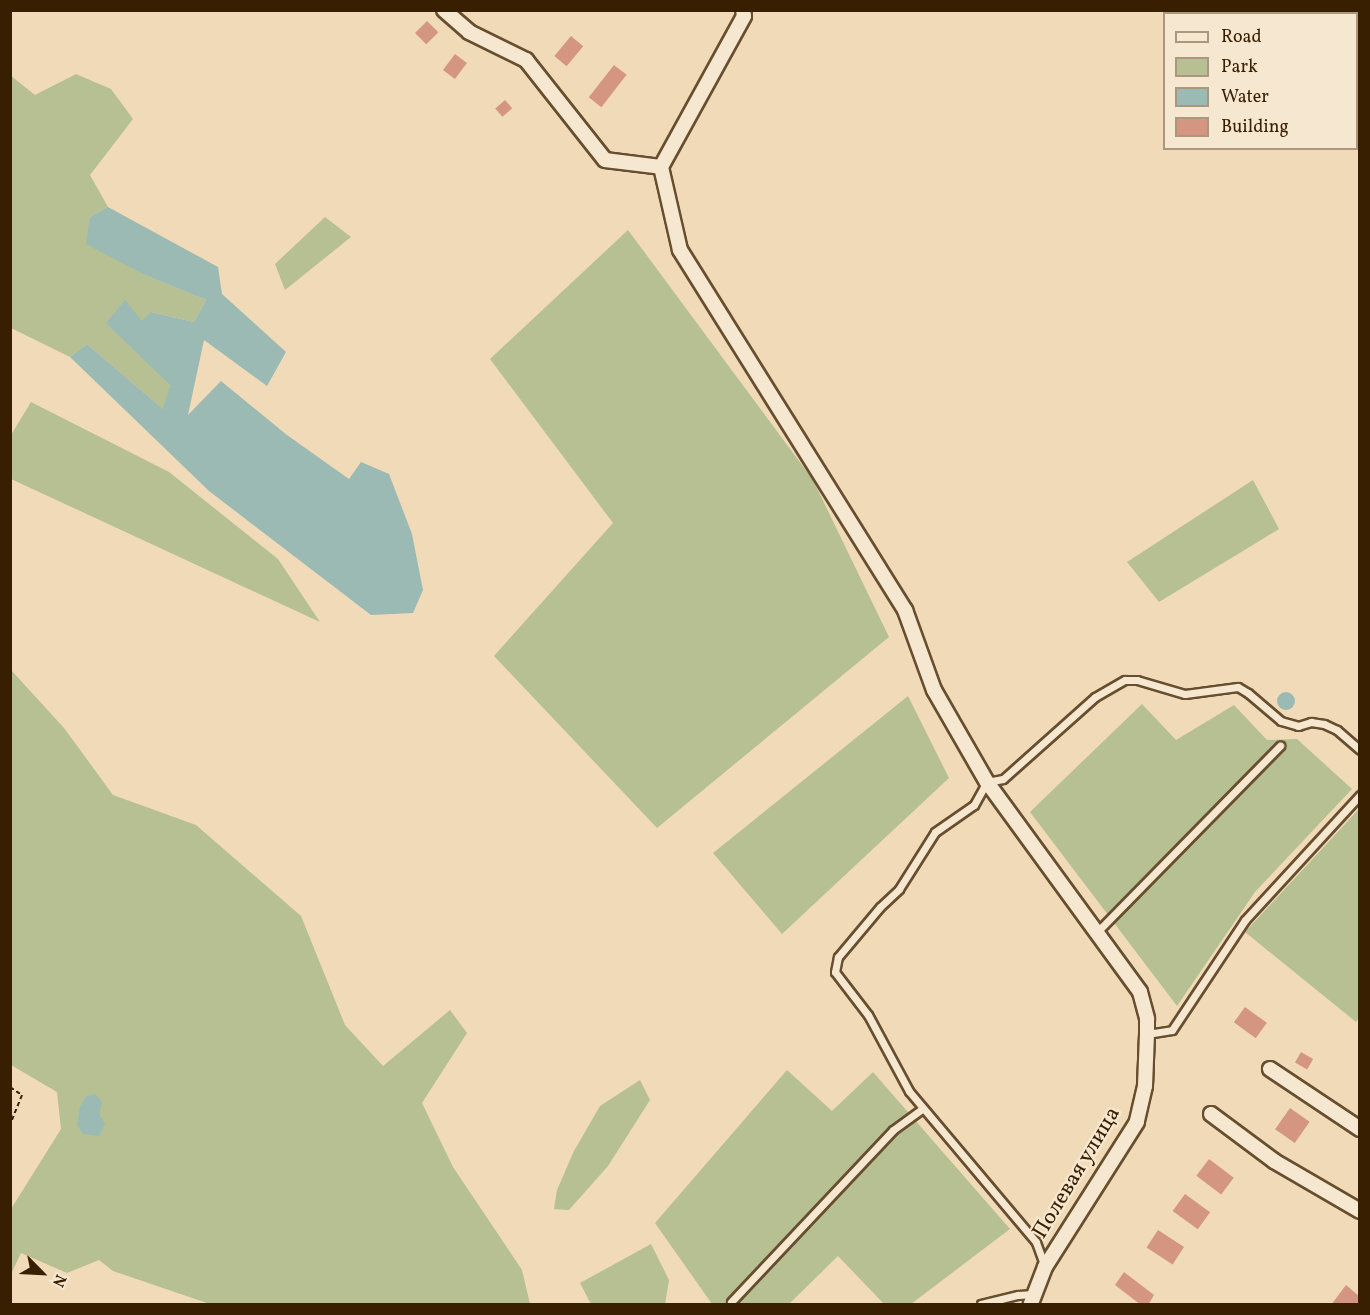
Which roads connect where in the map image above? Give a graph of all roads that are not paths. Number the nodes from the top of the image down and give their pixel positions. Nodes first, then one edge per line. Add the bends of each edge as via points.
1 (444, 10) edge
2 (743, 10) edge
3 (661, 167) junction
4 (1280, 746) dead end
5 (1359, 750) edge
6 (987, 782) junction
7 (1359, 795) edge
8 (1098, 931) junction
9 (1147, 1034) junction
10 (1270, 1069) dead end
11 (922, 1109) junction
12 (1211, 1114) dead end
13 (1359, 1129) edge
14 (1359, 1211) edge
15 (1045, 1267) junction
16 (1033, 1299) edge
17 (731, 1302) dead end
18 (981, 1305) edge

1 - 3 street via 469,32 526,60 605,160
2 - 3 street via 744,16
3 - 6 street, Полевая улица via 680,250 905,610 934,690
4 - 8 lane
5 - 6 lane via 1323,724 1298,726 1281,721 1238,687 1185,694 1125,680 1095,697 1003,779
6 - 8 street, Полевая улица
6 - 11 lane via 974,805 935,832 899,889 844,947 835,964 835,972 868,1014
7 - 9 lane via 1245,920 1172,1030
8 - 9 street, Полевая улица via 1143,999
9 - 15 street, Полевая улица via 1145,1086 1137,1122
10 - 13 street
11 - 15 lane via 1036,1242
11 - 17 lane via 893,1130
12 - 14 street via 1274,1161
15 - 16 street, Полевая улица
16 - 18 lane via 1018,1295

